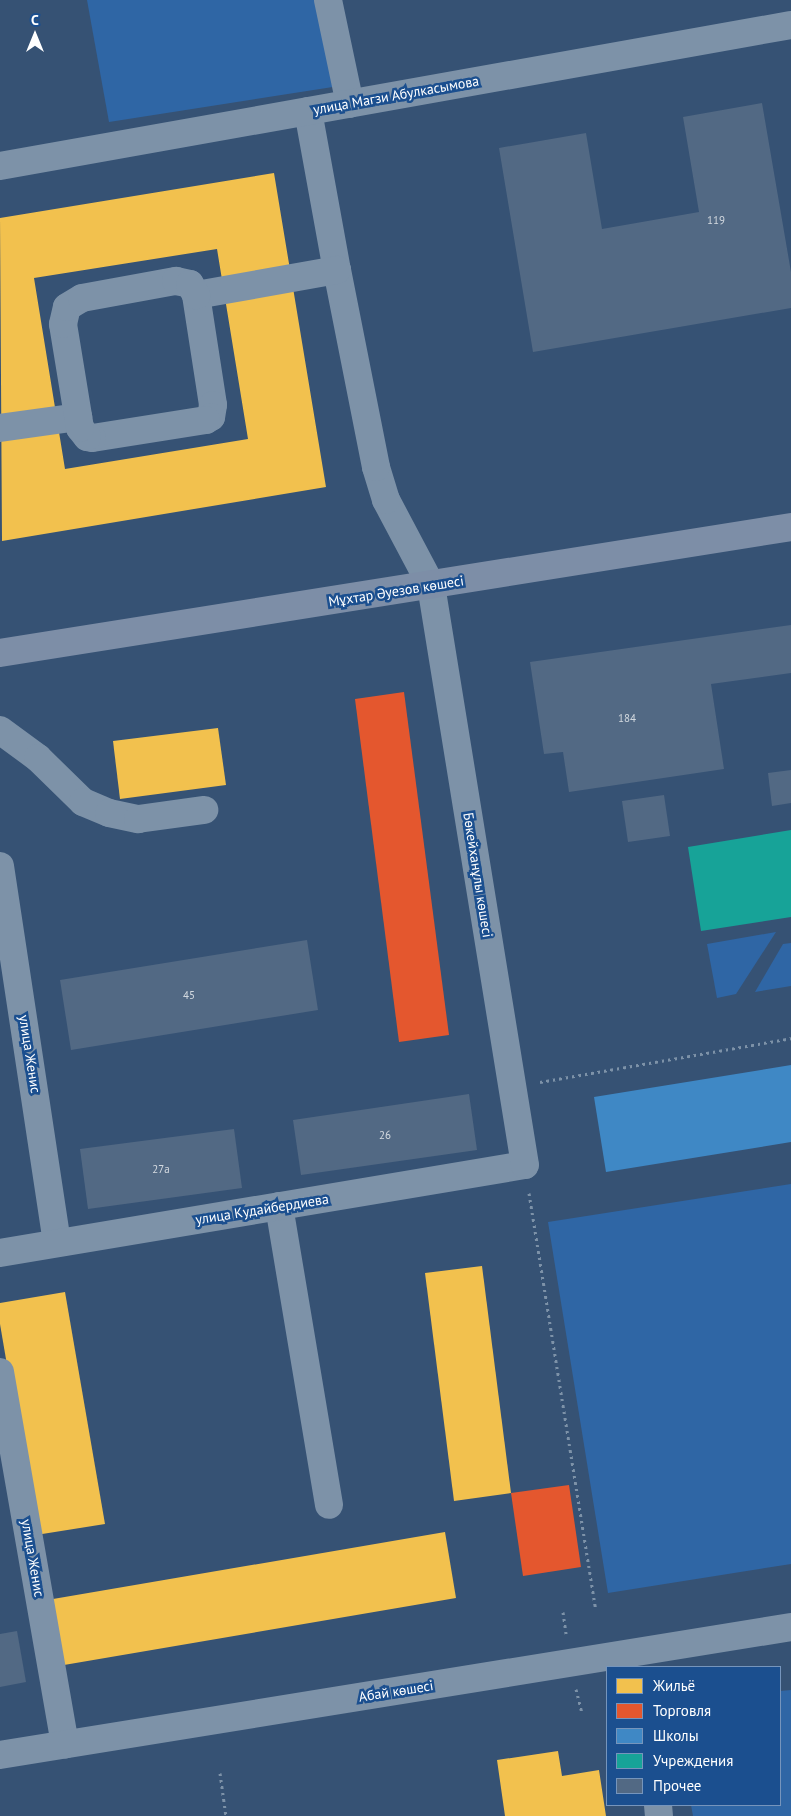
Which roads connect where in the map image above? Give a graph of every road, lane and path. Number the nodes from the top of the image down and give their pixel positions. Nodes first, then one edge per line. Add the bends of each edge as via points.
1 (328, 0) edge
2 (791, 25) edge
3 (350, 104) junction
4 (308, 111) junction
5 (0, 166) edge
6 (337, 270) junction
7 (196, 295) junction
8 (78, 417) junction
9 (0, 428) edge
10 (791, 527) edge
11 (431, 585) junction
12 (0, 652) edge
13 (0, 730) edge
14 (204, 810) dead end
15 (0, 866) edge
16 (791, 1038) edge
17 (512, 1086) junction
18 (525, 1165) junction
19 (279, 1206) junction
20 (58, 1243) junction
21 (0, 1253) edge
22 (0, 1372) edge
23 (329, 1505) dead end
24 (595, 1607) dead end
25 (563, 1612) dead end
26 (791, 1627) edge
27 (568, 1641) dead end
28 (634, 1660) edge
29 (575, 1688) dead end
30 (582, 1713) dead end
31 (65, 1744) junction
32 (0, 1755) edge
33 (220, 1773) dead end
34 (226, 1816) edge

1 - 3 street
2 - 3 street, улица Магзи Абулкасымова
3 - 4 street, улица Магзи Абулкасымова
4 - 5 street, улица Магзи Абулкасымова
4 - 6 street, Бөкейханұлы көшесі
6 - 7 street
6 - 11 street, Бөкейханұлы көшесі via 376,467 386,500
7 - 8 street via 190,284 176,281 82,298 67,307 63,324
7 - 8 street via 213,405 211,417 200,422 92,438 83,433
8 - 9 street
10 - 11 main road, Мұхтар Әуезов көшесі
11 - 12 main road, Мұхтар Әуезов көшесі
11 - 17 street, Бөкейханұлы көшесі
13 - 14 street via 38,758 83,802 109,813 138,819
15 - 20 street, улица Женис
16 - 17 path
17 - 18 street, Бөкейханұлы көшесі
18 - 19 street, улица Кудайбердиева
18 - 24 path
19 - 20 street, улица Кудайбердиева
19 - 23 street
20 - 21 street, улица Кудайбердиева
22 - 31 street, улица Женис
25 - 27 path
26 - 28 street, Абай көшесі
28 - 31 street, Абай көшесі
29 - 30 path
31 - 32 street, Абай көшесі
33 - 34 path

